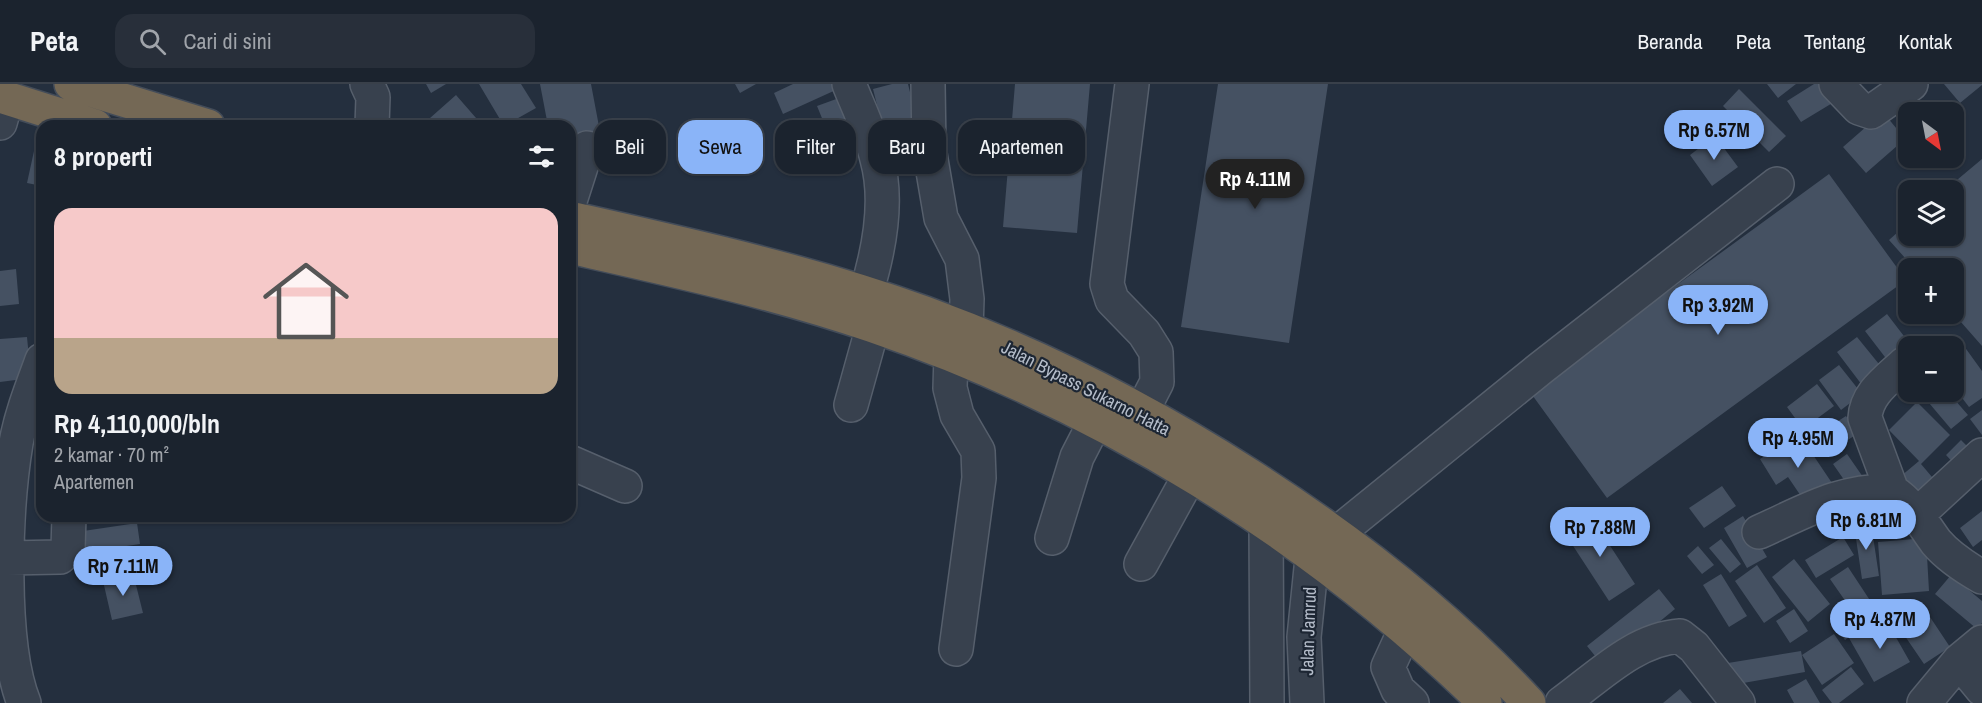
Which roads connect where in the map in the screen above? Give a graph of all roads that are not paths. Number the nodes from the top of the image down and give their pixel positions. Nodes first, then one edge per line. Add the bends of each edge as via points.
1 (71, 84) edge
2 (367, 84) edge
3 (849, 84) edge
4 (928, 84) edge
5 (1132, 84) edge
6 (1836, 84) edge
7 (1911, 84) edge
8 (2, 106) edge
9 (67, 120) edge
10 (188, 120) edge
11 (372, 120) edge
12 (587, 148) dead end
13 (576, 182) edge
14 (1778, 184) dead end
15 (576, 219) edge
16 (576, 249) edge
17 (866, 293) junction
18 (873, 326) junction
19 (958, 342) junction
20 (1898, 370) edge
21 (36, 375) edge
22 (36, 377) edge
23 (851, 405) dead end
24 (0, 412) edge
25 (1141, 413) junction
26 (1095, 422) junction
27 (1982, 455) edge
28 (576, 465) edge
29 (1190, 475) junction
30 (625, 486) dead end
31 (1892, 491) junction
32 (1918, 514) junction
33 (3, 516) edge
34 (69, 522) edge
35 (1266, 525) junction
36 (1759, 532) dead end
37 (1335, 535) junction
38 (1052, 538) dead end
39 (1311, 558) junction
40 (1141, 564) dead end
41 (4, 572) edge
42 (1982, 577) edge
43 (1405, 630) junction
44 (956, 649) dead end
45 (1970, 652) edge
46 (1982, 689) edge
47 (24, 703) edge
48 (1267, 703) edge
49 (1307, 703) edge
50 (1412, 703) edge
51 (1485, 703) edge
52 (1528, 703) edge
53 (1562, 703) edge
54 (1738, 703) edge
55 (1924, 703) edge

1 - 10 highway
2 - 11 street via 373,97
3 - 17 street via 878,160 882,200 877,258
4 - 19 street via 929,148 941,218 962,259 967,299
5 - 25 street via 1107,284 1112,300 1144,333 1156,352 1157,382
6 - 7 street via 1859,108 1871,112
8 - 9 highway
12 - 13 street
14 - 37 street
15 - 17 highway, Jalan Bypass Sukarno Hatta via 728,253
16 - 18 highway, Jalan Bypass Sukarno Hatta via 717,280
17 - 19 highway, Jalan Bypass Sukarno Hatta
18 - 19 highway, Jalan Bypass Sukarno Hatta
18 - 23 street
19 - 25 highway, Jalan Bypass Sukarno Hatta via 1069,376
19 - 26 highway, Jalan Bypass Sukarno Hatta
19 - 44 street via 950,388 957,415 978,451 979,478
20 - 31 street via 1865,406 1865,418
21 - 24 street
22 - 33 street via 16,441
25 - 37 highway, Jalan Bypass Sukarno Hatta via 1238,468
26 - 29 highway, Jalan Bypass Sukarno Hatta
26 - 38 street via 1077,457
27 - 32 street
28 - 30 street
29 - 35 highway, Jalan Bypass Sukarno Hatta
29 - 40 street
31 - 32 street
31 - 36 street via 1865,490 1835,497
32 - 42 street via 1938,544
33 - 41 street
34 - 41 street via 68,549 60,557
35 - 39 highway, Jalan Bypass Sukarno Hatta
35 - 48 street
37 - 52 highway, Jalan Bypass Sukarno Hatta via 1431,609
39 - 43 highway, Jalan Bypass Sukarno Hatta
39 - 49 street, Jalan Jamrud via 1304,637
41 - 47 street via 9,656
43 - 50 street via 1388,667 1398,690
43 - 51 highway, Jalan Bypass Sukarno Hatta
45 - 46 street
45 - 55 street
53 - 54 street via 1642,645 1660,637 1680,636 1694,647

